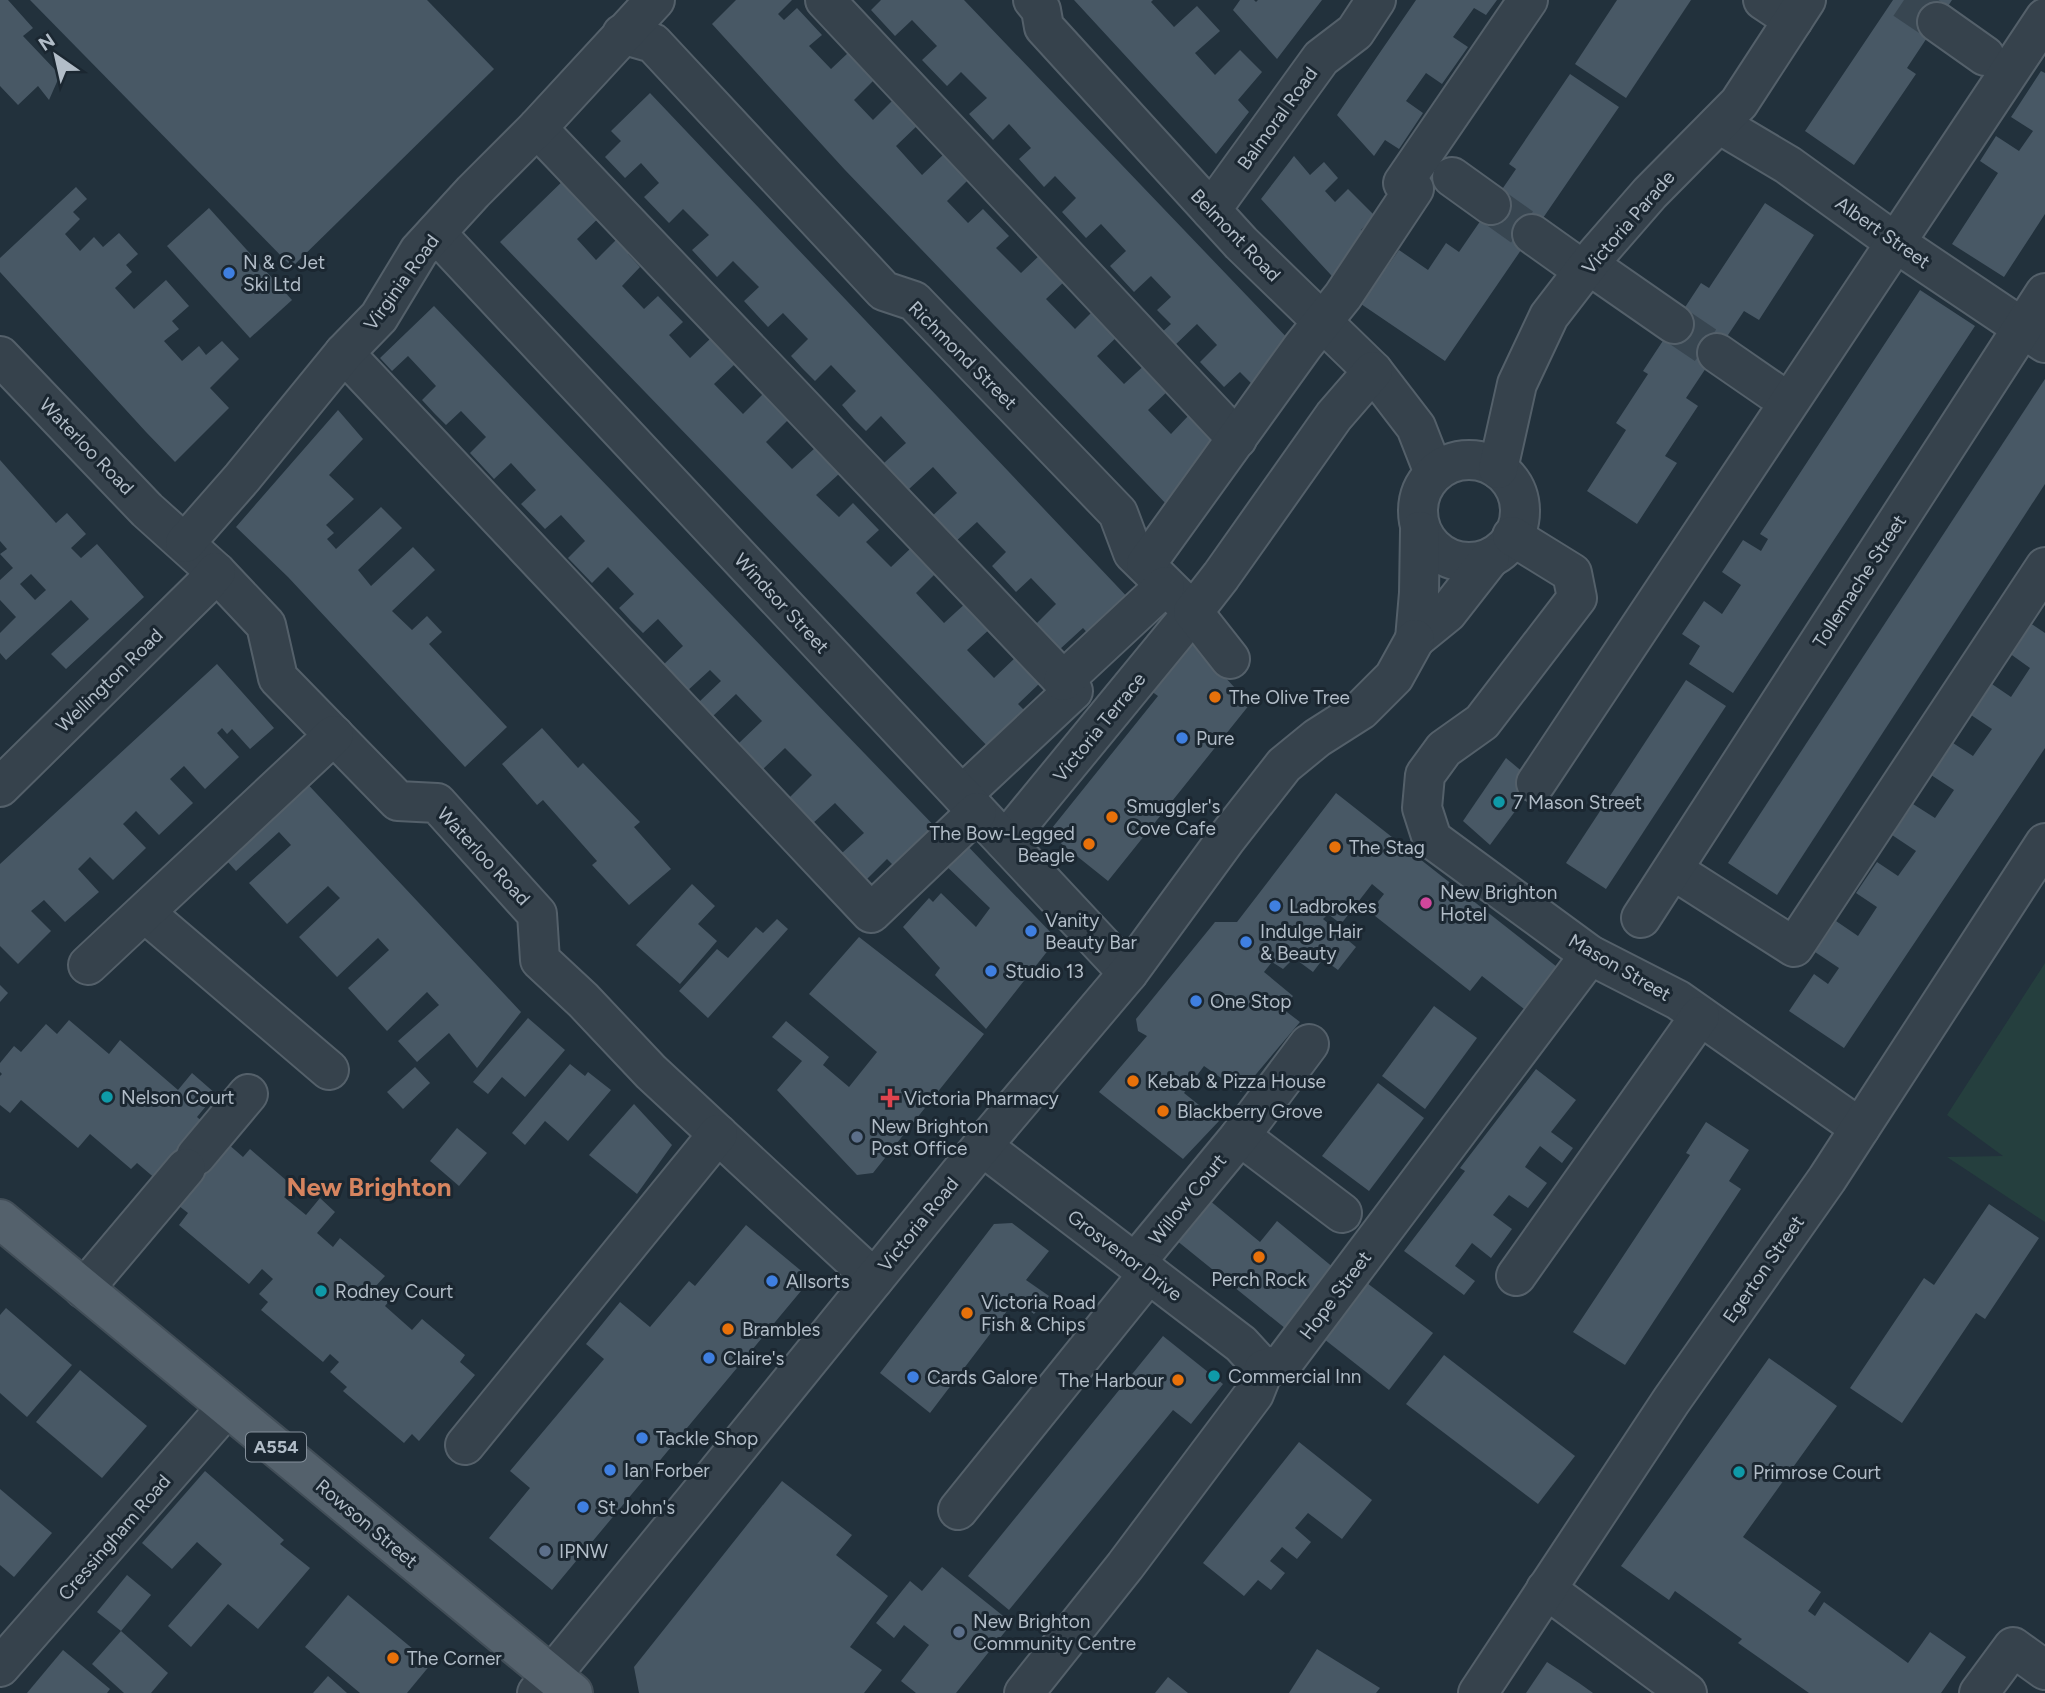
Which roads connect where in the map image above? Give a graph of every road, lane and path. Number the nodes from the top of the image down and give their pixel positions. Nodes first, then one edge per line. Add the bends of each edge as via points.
1 (655, 0) edge
2 (825, 0) edge
3 (1033, 0) edge
4 (1376, 0) edge
5 (1528, 0) edge
6 (1788, 7) edge
7 (2045, 19) edge
8 (1937, 22) tunnel mouth
9 (622, 34) junction
10 (1985, 56) dead end
11 (1719, 124) junction
12 (537, 128) junction
13 (1452, 177) dead end
14 (1491, 205) tunnel mouth
15 (1211, 210) junction
16 (436, 233) junction
17 (1532, 234) tunnel mouth
18 (1896, 243) junction
19 (1586, 268) junction
20 (2045, 293) edge
21 (1324, 322) junction
22 (1674, 324) tunnel mouth
23 (2034, 335) edge
24 (344, 353) junction
25 (1717, 353) tunnel mouth
26 (0, 356) edge
27 (1373, 371) junction
28 (1772, 391) dead end
29 (1237, 439) junction
30 (1498, 469) junction
31 (1434, 472) junction
32 (1420, 531) junction
33 (185, 543) junction
34 (1501, 547) junction
35 (2045, 567) edge
36 (216, 572) junction
37 (1156, 575) junction
38 (1193, 612) junction
39 (1415, 639) junction
40 (1230, 659) dead end
41 (1063, 681) junction
42 (334, 735) junction
43 (1536, 783) dead end
44 (0, 787) edge
45 (970, 804) junction
46 (1005, 841) junction
47 (2045, 843) edge
48 (1673, 870) junction
49 (145, 913) junction
50 (1641, 918) dead end
51 (1590, 955) junction
52 (88, 965) dead end
53 (1128, 973) junction
54 (1700, 1016) junction
55 (1309, 1044) dead end
56 (329, 1070) dead end
57 (248, 1094) dead end
58 (1860, 1128) junction
59 (718, 1135) junction
60 (1240, 1136) junction
61 (982, 1146) junction
62 (1342, 1213) dead end
63 (0, 1219) edge
64 (1142, 1268) junction
65 (1516, 1276) dead end
66 (874, 1279) junction
67 (84, 1289) junction
68 (1264, 1369) junction
69 (227, 1407) junction
70 (465, 1446) dead end
71 (958, 1510) dead end
72 (1546, 1589) junction
73 (6, 1650) edge
74 (2045, 1670) edge
75 (554, 1687) edge
76 (1024, 1693) edge
77 (1478, 1693) edge
78 (1687, 1693) edge
79 (1979, 1693) edge

1 - 9 street, Virginia Road
2 - 29 street
3 - 15 street, Belmont Road via 1041,10 1044,27
4 - 15 street, Balmoral Road via 1355,32 1321,58
5 - 21 street via 1403,183 1414,189
6 - 11 street, Victoria Parade via 1739,103
7 - 18 street
8 - 10 street
9 - 12 street, Virginia Road
9 - 37 street, Richmond Street via 653,43 884,291 914,301 1118,513 1133,553
11 - 18 street, Albert Street via 1788,165
11 - 19 street, Victoria Parade via 1650,193
12 - 16 street, Virginia Road
12 - 41 street
13 - 14 street
15 - 21 street, Belmont Road
16 - 24 street, Virginia Road via 419,251 379,317
16 - 45 street, Windsor Street
17 - 19 street
18 - 23 street, Albert Street
18 - 43 street
19 - 22 street
19 - 30 street, Victoria Parade via 1549,316 1517,384
20 - 23 street, Tollemache Street
21 - 27 street, Belmont Road
21 - 29 street
23 - 48 street, Tollemache Street
24 - 33 street, Virginia Road
24 - 45 street via 871,913
25 - 28 street
26 - 33 street, Waterloo Road via 147,510
27 - 31 street, Belmont Road via 1416,427
27 - 38 street via 1334,416
29 - 37 street
30 - 31 street via 1471,459 1449,463
30 - 34 street via 1509,479 1520,514 1517,527
31 - 32 street via 1422,488 1417,508
32 - 34 street via 1434,549 1457,561 1472,562
32 - 39 street, Victoria Road
33 - 36 street, Waterloo Road
34 - 39 street, Victoria Road via 1447,613
34 - 51 street, Mason Street via 1572,573 1577,598 1482,722 1444,749 1425,775 1422,808 1432,839
35 - 48 street via 1794,947
36 - 42 street, Waterloo Road via 266,625 278,678
36 - 44 street, Wellington Road
37 - 38 street, Richmond Street
37 - 41 street
38 - 40 street, Richmond Street
38 - 46 street, Victoria Terrace
39 - 53 street, Victoria Road via 1394,677 1361,710 1284,765
41 - 45 street via 1073,691
42 - 49 street
42 - 59 street, Waterloo Road via 398,801 437,803 537,914 540,960
45 - 46 street, Windsor Street
46 - 53 street, Windsor Street
47 - 58 street, Egerton Street
48 - 50 street, Tollemache Street
49 - 52 street
49 - 56 street
51 - 54 street, Mason Street
51 - 68 street, Hope Street via 1283,1363
53 - 61 street, Victoria Road
54 - 58 street, Mason Street
54 - 65 street
55 - 60 street, Willow Court
57 - 67 street
58 - 72 street, Egerton Street
59 - 66 street, Waterloo Road
59 - 70 street
60 - 62 street, Willow Court
60 - 64 street, Willow Court
61 - 64 street, Grosvenor Drive
61 - 66 street, Victoria Road
63 - 67 main road, Rowson Street / A554
64 - 68 street, Grosvenor Drive via 1241,1344
64 - 71 street, Willow Court
66 - 75 street, Victoria Road
67 - 69 main road, Rowson Street / A554
68 - 76 street via 1254,1394
69 - 73 street, Cressingham Road
69 - 75 main road, Rowson Street / A554
72 - 77 street, Egerton Street
72 - 78 street
74 - 79 street via 2013,1647

